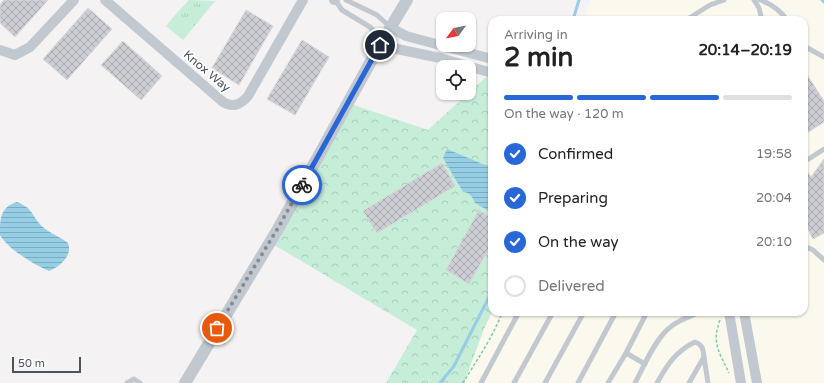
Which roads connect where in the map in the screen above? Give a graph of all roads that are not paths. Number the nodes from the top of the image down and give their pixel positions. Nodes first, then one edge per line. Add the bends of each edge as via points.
1 (74, 0) edge
2 (105, 0) edge
3 (303, 0) edge
4 (335, 0) edge
5 (340, 0) edge
6 (346, 0) edge
7 (407, 0) edge
8 (724, 0) edge
9 (754, 0) edge
10 (760, 0) edge
11 (692, 16) edge
12 (761, 16) edge
13 (784, 16) edge
14 (391, 28) junction
15 (383, 41) junction
16 (808, 48) edge
17 (0, 50) edge
18 (488, 57) edge
19 (824, 57) edge
20 (488, 71) edge
21 (824, 149) edge
22 (808, 159) edge
23 (808, 248) edge
24 (824, 260) edge
25 (517, 316) edge
26 (551, 316) edge
27 (582, 316) edge
28 (614, 316) edge
29 (645, 316) edge
30 (691, 316) edge
31 (730, 316) edge
32 (745, 316) edge
33 (626, 353) junction
34 (704, 357) junction
35 (645, 364) junction
36 (127, 383) edge
37 (140, 383) edge
38 (185, 383) edge
39 (481, 383) edge
40 (514, 383) edge
41 (545, 383) edge
42 (578, 383) edge
43 (608, 383) edge
44 (635, 383) edge
45 (658, 383) edge
46 (689, 383) edge
47 (708, 383) edge
48 (741, 383) edge
49 (757, 383) edge

1 - 17 street via 30,48 15,55
2 - 3 street, Knox Way via 223,102 236,106 248,96
4 - 5 lane
4 - 15 lane via 342,10 370,27
6 - 14 lane via 377,15
7 - 14 street
8 - 11 lane
9 - 12 lane
10 - 13 lane via 770,4
14 - 15 street
14 - 18 street via 406,36
15 - 20 street via 397,49
15 - 38 street via 278,228
16 - 19 lane
21 - 22 lane
23 - 24 lane
25 - 39 lane
26 - 40 lane
27 - 41 lane
28 - 42 lane
29 - 33 lane
30 - 35 lane via 674,324 665,332
31 - 48 street
32 - 49 street
33 - 35 lane
33 - 43 lane
34 - 45 lane via 700,344 690,344 670,361
34 - 46 lane
34 - 47 lane
35 - 44 lane
36 - 37 lane via 134,379

